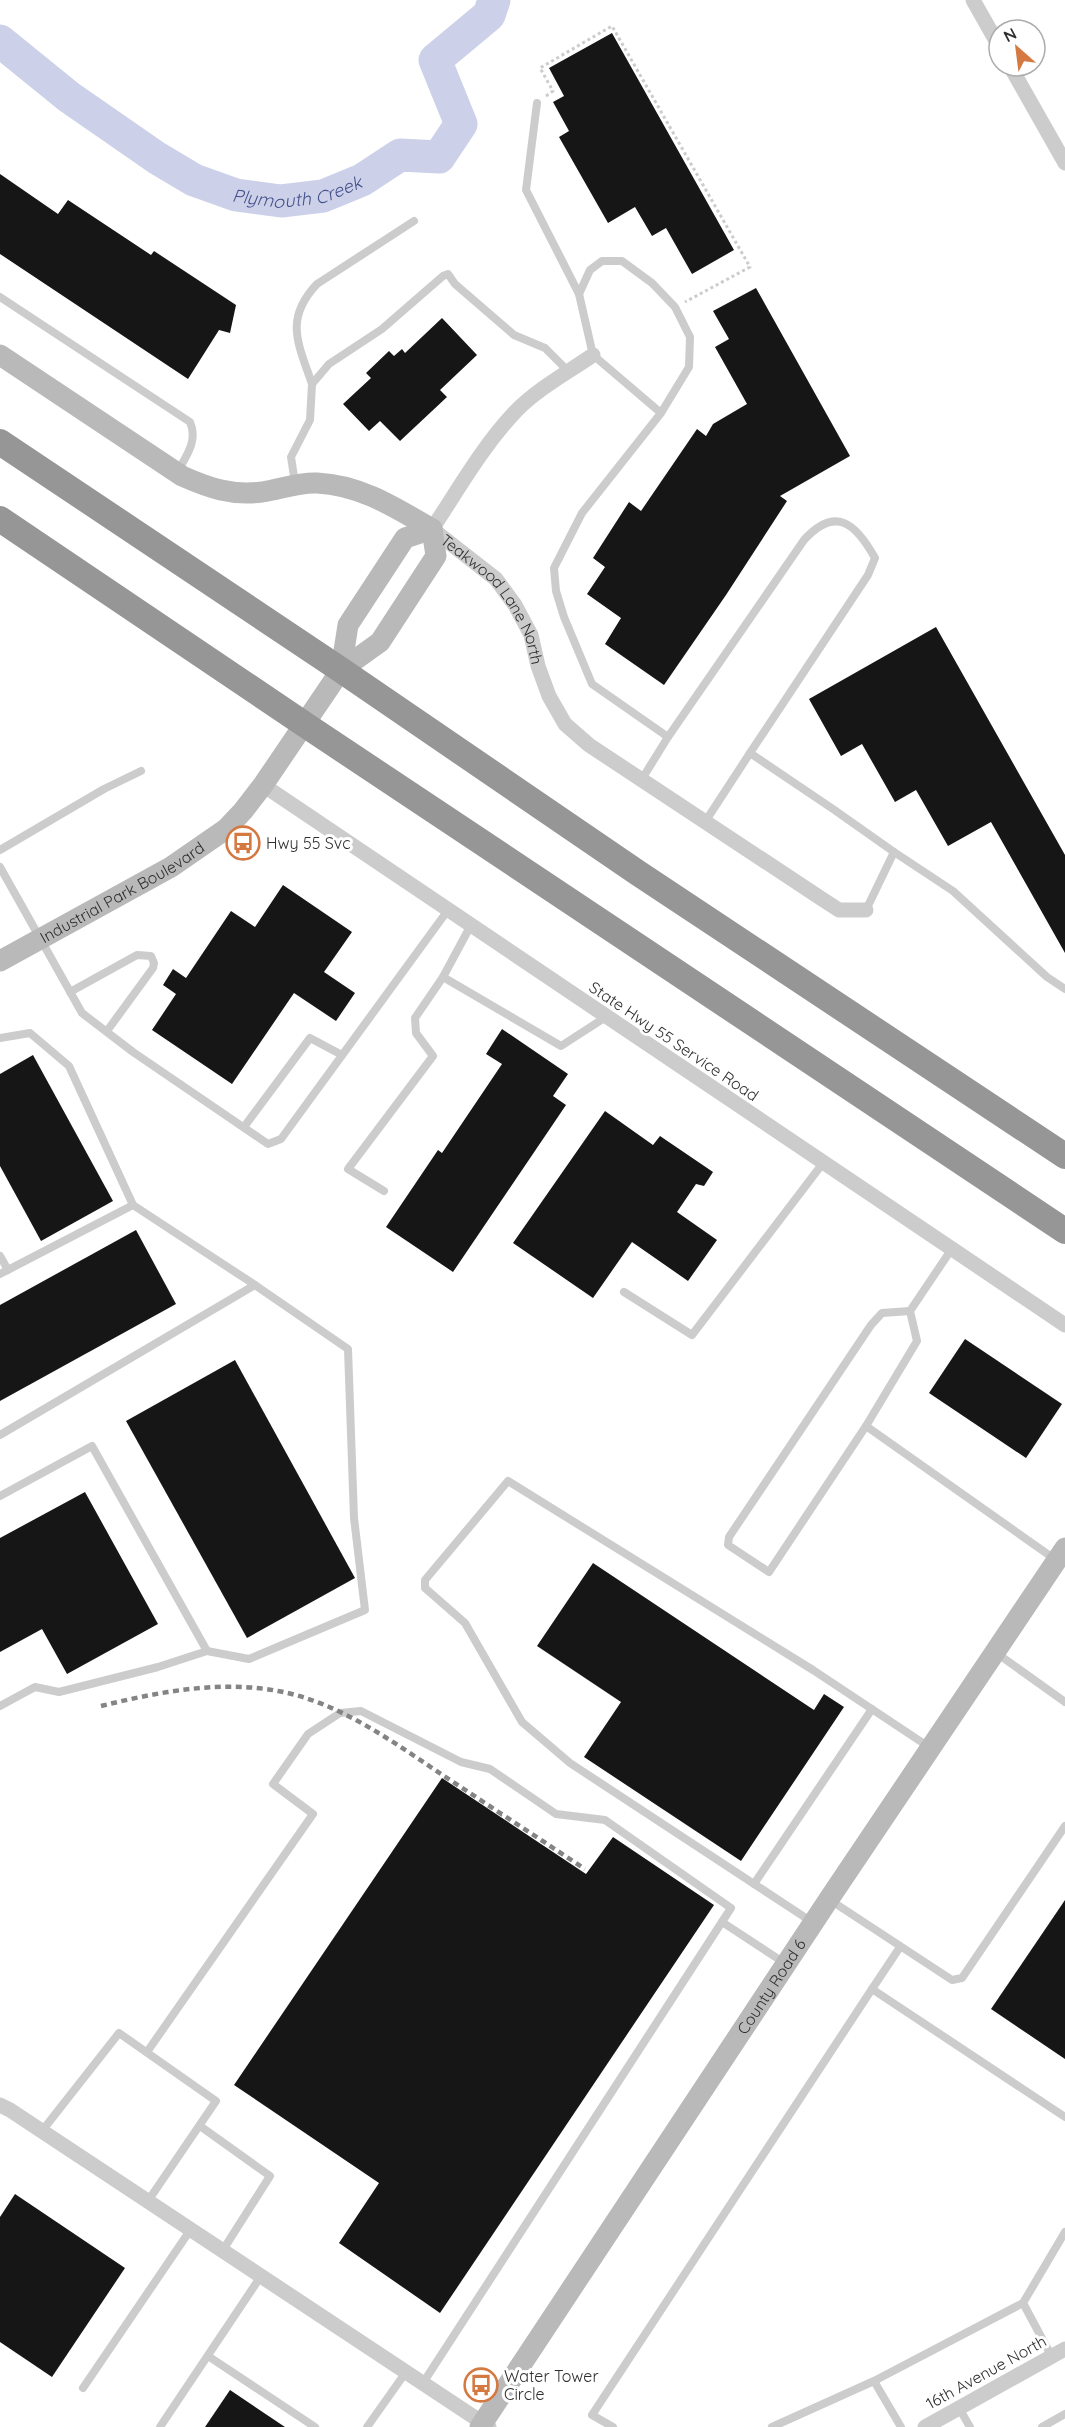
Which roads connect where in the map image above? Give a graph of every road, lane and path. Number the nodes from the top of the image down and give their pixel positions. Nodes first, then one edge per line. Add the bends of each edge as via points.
1 (973, 0) edge
2 (987, 25) edge
3 (1017, 78) edge
4 (537, 103) joint
5 (1065, 163) edge
6 (414, 221) dead end
7 (579, 294) junction
8 (0, 297) edge
9 (675, 307) junction
10 (0, 355) edge
11 (593, 355) junction
12 (569, 372) junction
13 (312, 384) junction
14 (661, 413) junction
15 (0, 442) edge
16 (178, 473) junction
17 (295, 485) junction
18 (0, 519) edge
19 (432, 529) junction
20 (341, 669) junction
21 (304, 724) junction
22 (668, 737) junction
23 (750, 753) junction
24 (141, 771) dead end
25 (642, 779) junction
26 (263, 785) junction
27 (705, 822) junction
28 (0, 850) edge
29 (894, 852) junction
30 (0, 867) edge
31 (448, 910) junction
32 (866, 910) joint
33 (471, 925) junction
34 (41, 938) junction
35 (0, 961) edge
36 (443, 977) junction
37 (1065, 989) edge
38 (70, 992) junction
39 (606, 1017) junction
40 (107, 1031) junction
41 (0, 1038) edge
42 (342, 1055) junction
43 (244, 1127) junction
44 (1065, 1156) edge
45 (823, 1163) junction
46 (384, 1191) dead end
47 (133, 1205) junction
48 (1065, 1231) edge
49 (951, 1250) junction
50 (0, 1256) edge
51 (4, 1272) edge
52 (255, 1285) junction
53 (624, 1292) dead end
54 (910, 1311) junction
55 (1065, 1325) edge
56 (866, 1426) junction
57 (0, 1435) edge
58 (0, 1496) edge
59 (1061, 1554) edge
60 (207, 1651) junction
61 (995, 1652) junction
62 (1065, 1701) edge
63 (0, 1706) edge
64 (872, 1709) junction
65 (930, 1748) junction
66 (1065, 1826) edge
67 (754, 1884) junction
68 (829, 1899) junction
69 (722, 1923) junction
70 (814, 1923) junction
71 (900, 1947) junction
72 (787, 1964) junction
73 (872, 1989) junction
74 (147, 2052) junction
75 (0, 2105) edge
76 (1065, 2117) edge
77 (200, 2126) junction
78 (42, 2131) junction
79 (148, 2201) junction
80 (191, 2229) junction
81 (1065, 2232) edge
82 (223, 2250) junction
83 (261, 2276) junction
84 (1023, 2303) junction
85 (1058, 2353) edge
86 (208, 2356) junction
87 (406, 2372) junction
88 (874, 2381) junction
89 (423, 2383) junction
90 (83, 2388) dead end
91 (959, 2408) junction
92 (1065, 2414) edge
93 (484, 2425) edge
94 (160, 2427) edge
95 (315, 2427) edge
96 (367, 2427) edge
97 (613, 2427) edge
98 (772, 2427) edge
99 (901, 2427) edge
100 (925, 2427) edge
101 (970, 2427) edge
102 (1042, 2427) edge

1 - 2 street
3 - 5 street
4 - 7 lane via 525,190
4 - 9 path via 553,91 540,68 612,26 750,267
6 - 13 lane via 317,284 304,298 295,317 300,351
7 - 9 lane via 590,270 602,261 622,261
7 - 11 lane
8 - 16 lane via 190,422 194,431 191,447
9 - 14 lane via 690,337 689,368
10 - 16 street, Teakwood Lane North
11 - 12 street
11 - 14 lane
12 - 13 lane via 545,348 514,335 448,274 382,329 329,364
12 - 19 street via 532,397 509,419
13 - 17 lane via 310,420 291,457
14 - 22 lane via 582,513 554,568 564,617 592,684
15 - 20 highway
16 - 17 street, Teakwood Lane North via 206,487 241,494
17 - 19 street, Teakwood Lane North via 317,483 354,489 375,496
18 - 21 highway
19 - 20 street, Industrial Park Boulevard via 405,538 348,625
19 - 20 street, Industrial Park Boulevard via 436,556 380,642
19 - 25 street, Teakwood Lane North via 496,579 515,605 531,634 549,696 565,724
20 - 21 street, Industrial Park Boulevard
20 - 44 highway via 638,873
21 - 26 street, Industrial Park Boulevard
21 - 48 highway
22 - 23 lane via 804,540 816,527 834,520 852,525 875,558 868,575
22 - 25 lane
23 - 27 lane
23 - 29 lane
24 - 28 lane
25 - 27 street, Teakwood Lane North
26 - 31 street, State Hwy 55 Service Road
26 - 34 street, Industrial Park Boulevard via 243,812 210,842
27 - 32 street, Teakwood Lane North via 839,910
29 - 32 lane
29 - 37 lane via 953,891
30 - 34 lane
31 - 33 street, State Hwy 55 Service Road
31 - 42 lane
33 - 36 lane
33 - 39 street, State Hwy 55 Service Road
34 - 35 street, Industrial Park Boulevard
34 - 38 lane
36 - 39 lane via 561,1046
36 - 46 lane via 415,1018 416,1033 433,1056 348,1168
38 - 40 lane via 82,1013
38 - 40 lane via 137,955 152,956 153,968
39 - 45 street, State Hwy 55 Service Road
40 - 43 lane
41 - 47 lane via 30,1033 69,1066
42 - 43 lane via 310,1038
42 - 43 lane via 281,1139 268,1144
45 - 49 street, State Hwy 55 Service Road
45 - 53 lane via 692,1335
47 - 51 lane
47 - 52 lane
49 - 54 lane
49 - 55 street, State Hwy 55 Service Road
50 - 51 lane
52 - 57 lane
52 - 60 lane via 348,1349 354,1518 365,1610 249,1659
54 - 56 lane via 917,1341
54 - 56 lane via 882,1313 871,1325 729,1537 728,1545 769,1572
56 - 59 lane
58 - 60 lane via 92,1446
59 - 61 street, County Road 6
60 - 63 lane via 58,1692 35,1687
61 - 62 lane
61 - 65 street, County Road 6
64 - 65 lane
64 - 67 lane
64 - 67 lane via 508,1481 425,1580 424,1588 465,1623 522,1722 570,1762
65 - 68 street, County Road 6
66 - 71 lane via 962,1978 952,1980
67 - 70 lane
68 - 70 street, County Road 6
68 - 71 lane
69 - 72 lane
69 - 74 lane via 731,1908 605,1820 556,1814 490,1769 461,1762 361,1711 340,1713 308,1734 273,1784 313,1814
69 - 89 lane
70 - 72 street, County Road 6
71 - 73 lane
72 - 93 street, County Road 6
73 - 76 lane
73 - 97 lane via 592,2415
74 - 77 lane via 216,2101
74 - 78 lane via 119,2033
75 - 78 street
77 - 79 lane
77 - 82 lane via 270,2176
78 - 79 street
79 - 80 street
80 - 82 street
80 - 90 lane
81 - 84 lane
82 - 83 street
83 - 86 lane
83 - 87 street
84 - 85 lane
84 - 88 lane
85 - 91 street, 16th Avenue North
86 - 94 lane
86 - 95 lane
87 - 89 street
87 - 96 lane
88 - 98 lane
88 - 99 lane
89 - 93 street
91 - 100 street, 16th Avenue North
91 - 101 lane
92 - 102 lane

